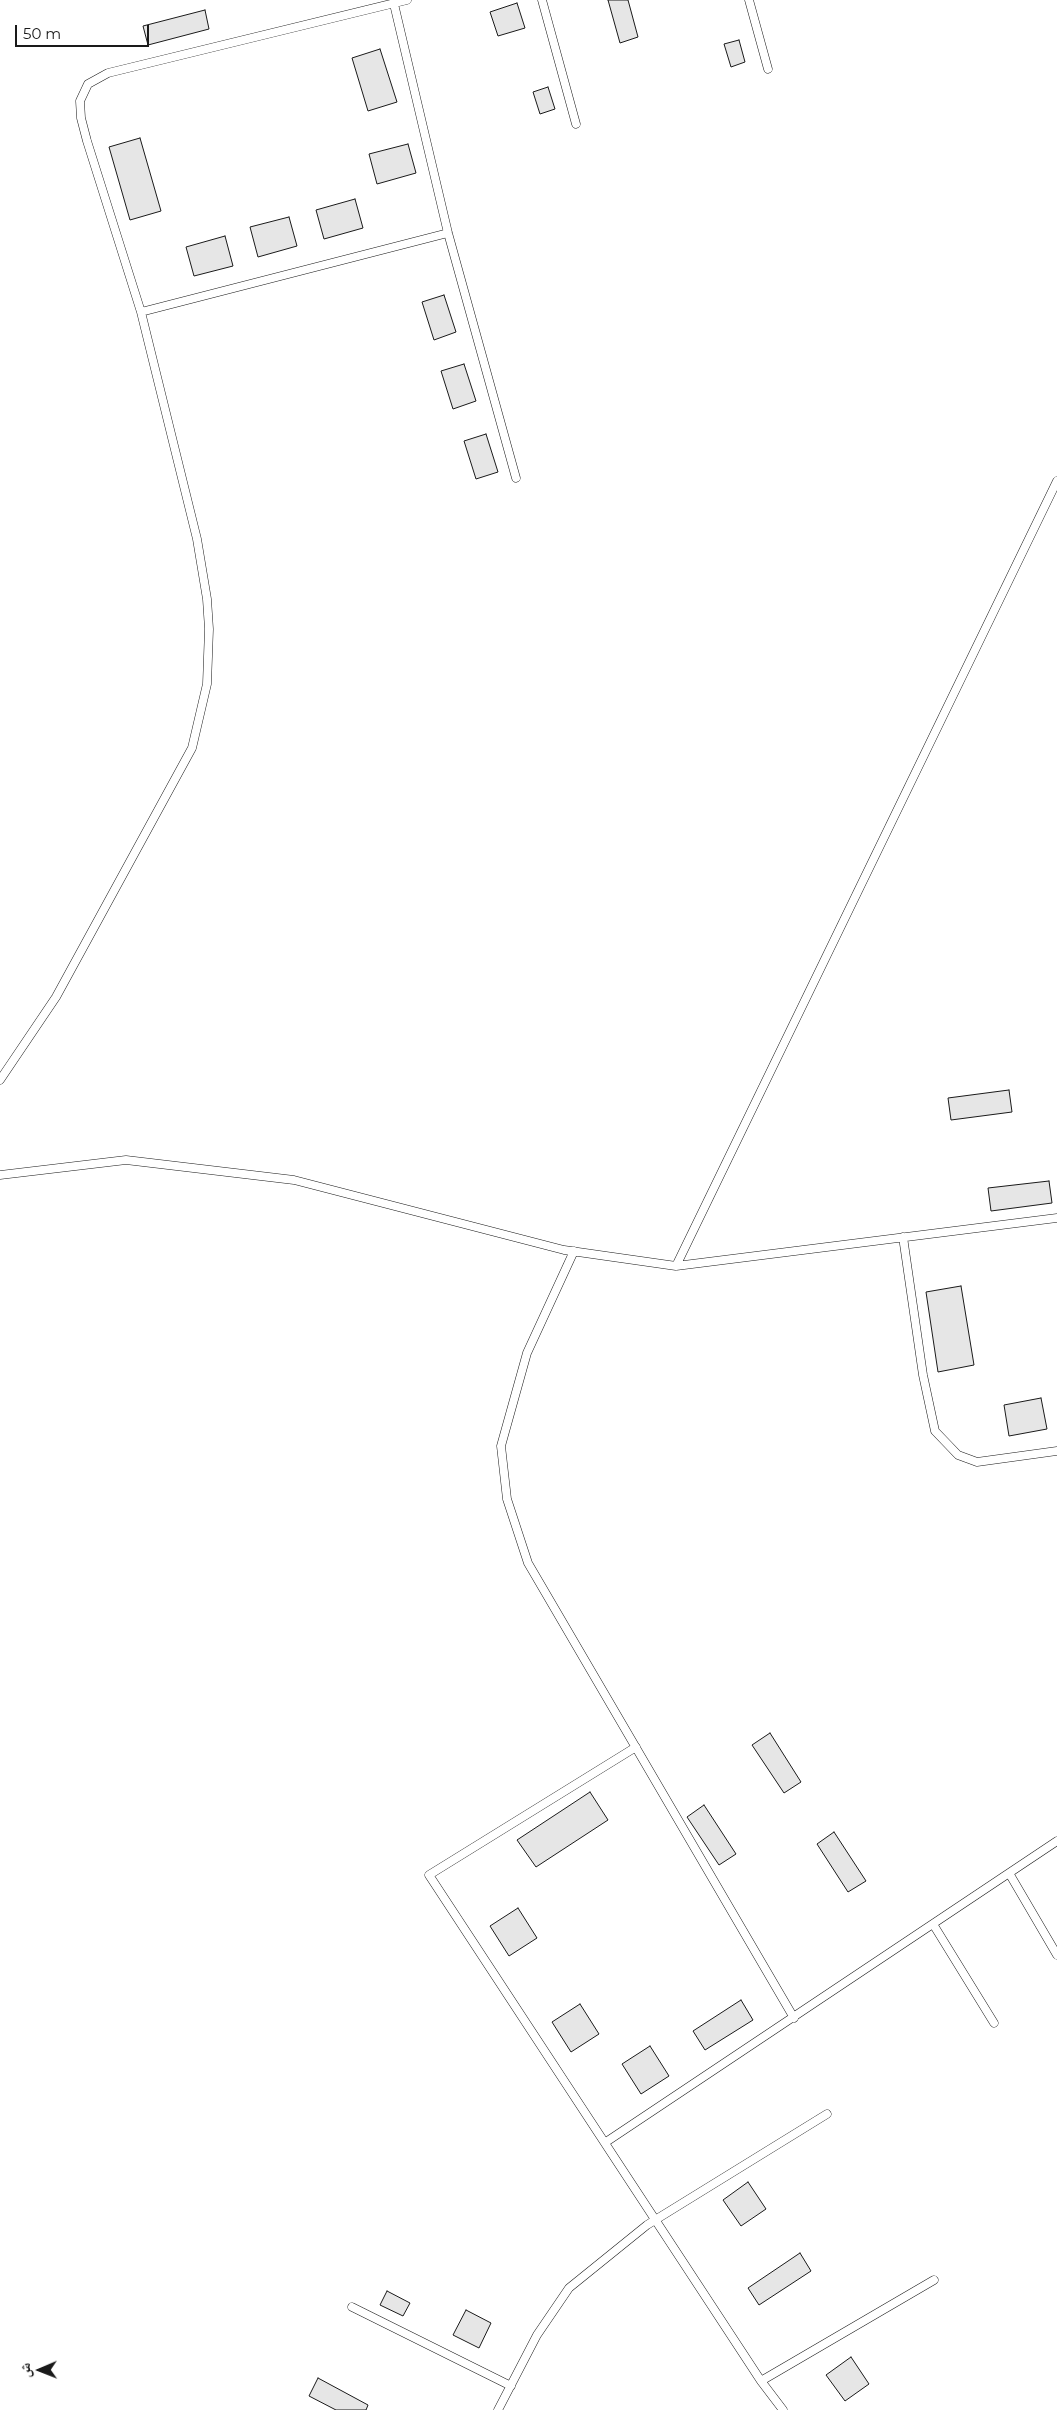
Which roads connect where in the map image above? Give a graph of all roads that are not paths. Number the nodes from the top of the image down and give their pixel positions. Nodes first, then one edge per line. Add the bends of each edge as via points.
1 (407, 0) edge
2 (542, 0) edge
3 (749, 0) edge
4 (394, 4) junction
5 (768, 69) dead end
6 (576, 124) dead end
7 (448, 233) junction
8 (141, 312) junction
9 (516, 478) dead end
10 (1057, 481) edge
11 (0, 1080) edge
12 (0, 1175) edge
13 (1057, 1218) edge
14 (903, 1237) junction
15 (574, 1251) junction
16 (676, 1266) junction
17 (1057, 1451) edge
18 (636, 1747) junction
19 (1057, 1841) edge
20 (1009, 1873) junction
21 (933, 1924) junction
22 (1057, 1955) edge
23 (794, 2018) junction
24 (994, 2023) dead end
25 (827, 2114) dead end
26 (606, 2142) junction
27 (657, 2219) junction
28 (934, 2280) dead end
29 (352, 2307) dead end
30 (761, 2380) junction
31 (511, 2386) junction
32 (498, 2410) edge
33 (783, 2410) edge

1 - 4 lane
2 - 6 lane
3 - 5 lane
4 - 7 lane
4 - 8 lane via 108,74 88,84 80,101 81,118
7 - 8 lane
7 - 9 lane
8 - 11 lane via 202,566 209,629 207,684 192,748 56,997
10 - 16 lane
12 - 15 lane via 126,1160 294,1180
13 - 14 lane
14 - 16 lane
14 - 17 lane via 935,1432 958,1455 977,1462
15 - 16 lane
15 - 18 lane via 527,1353 501,1446 507,1499 528,1563
18 - 23 lane
18 - 26 lane via 429,1875
19 - 20 lane
20 - 21 lane
20 - 22 lane
21 - 23 lane
21 - 24 lane
23 - 26 lane
25 - 27 lane
26 - 27 lane
27 - 30 lane
27 - 31 lane via 569,2288 537,2335
28 - 30 lane
29 - 31 lane
30 - 33 lane
31 - 32 lane

